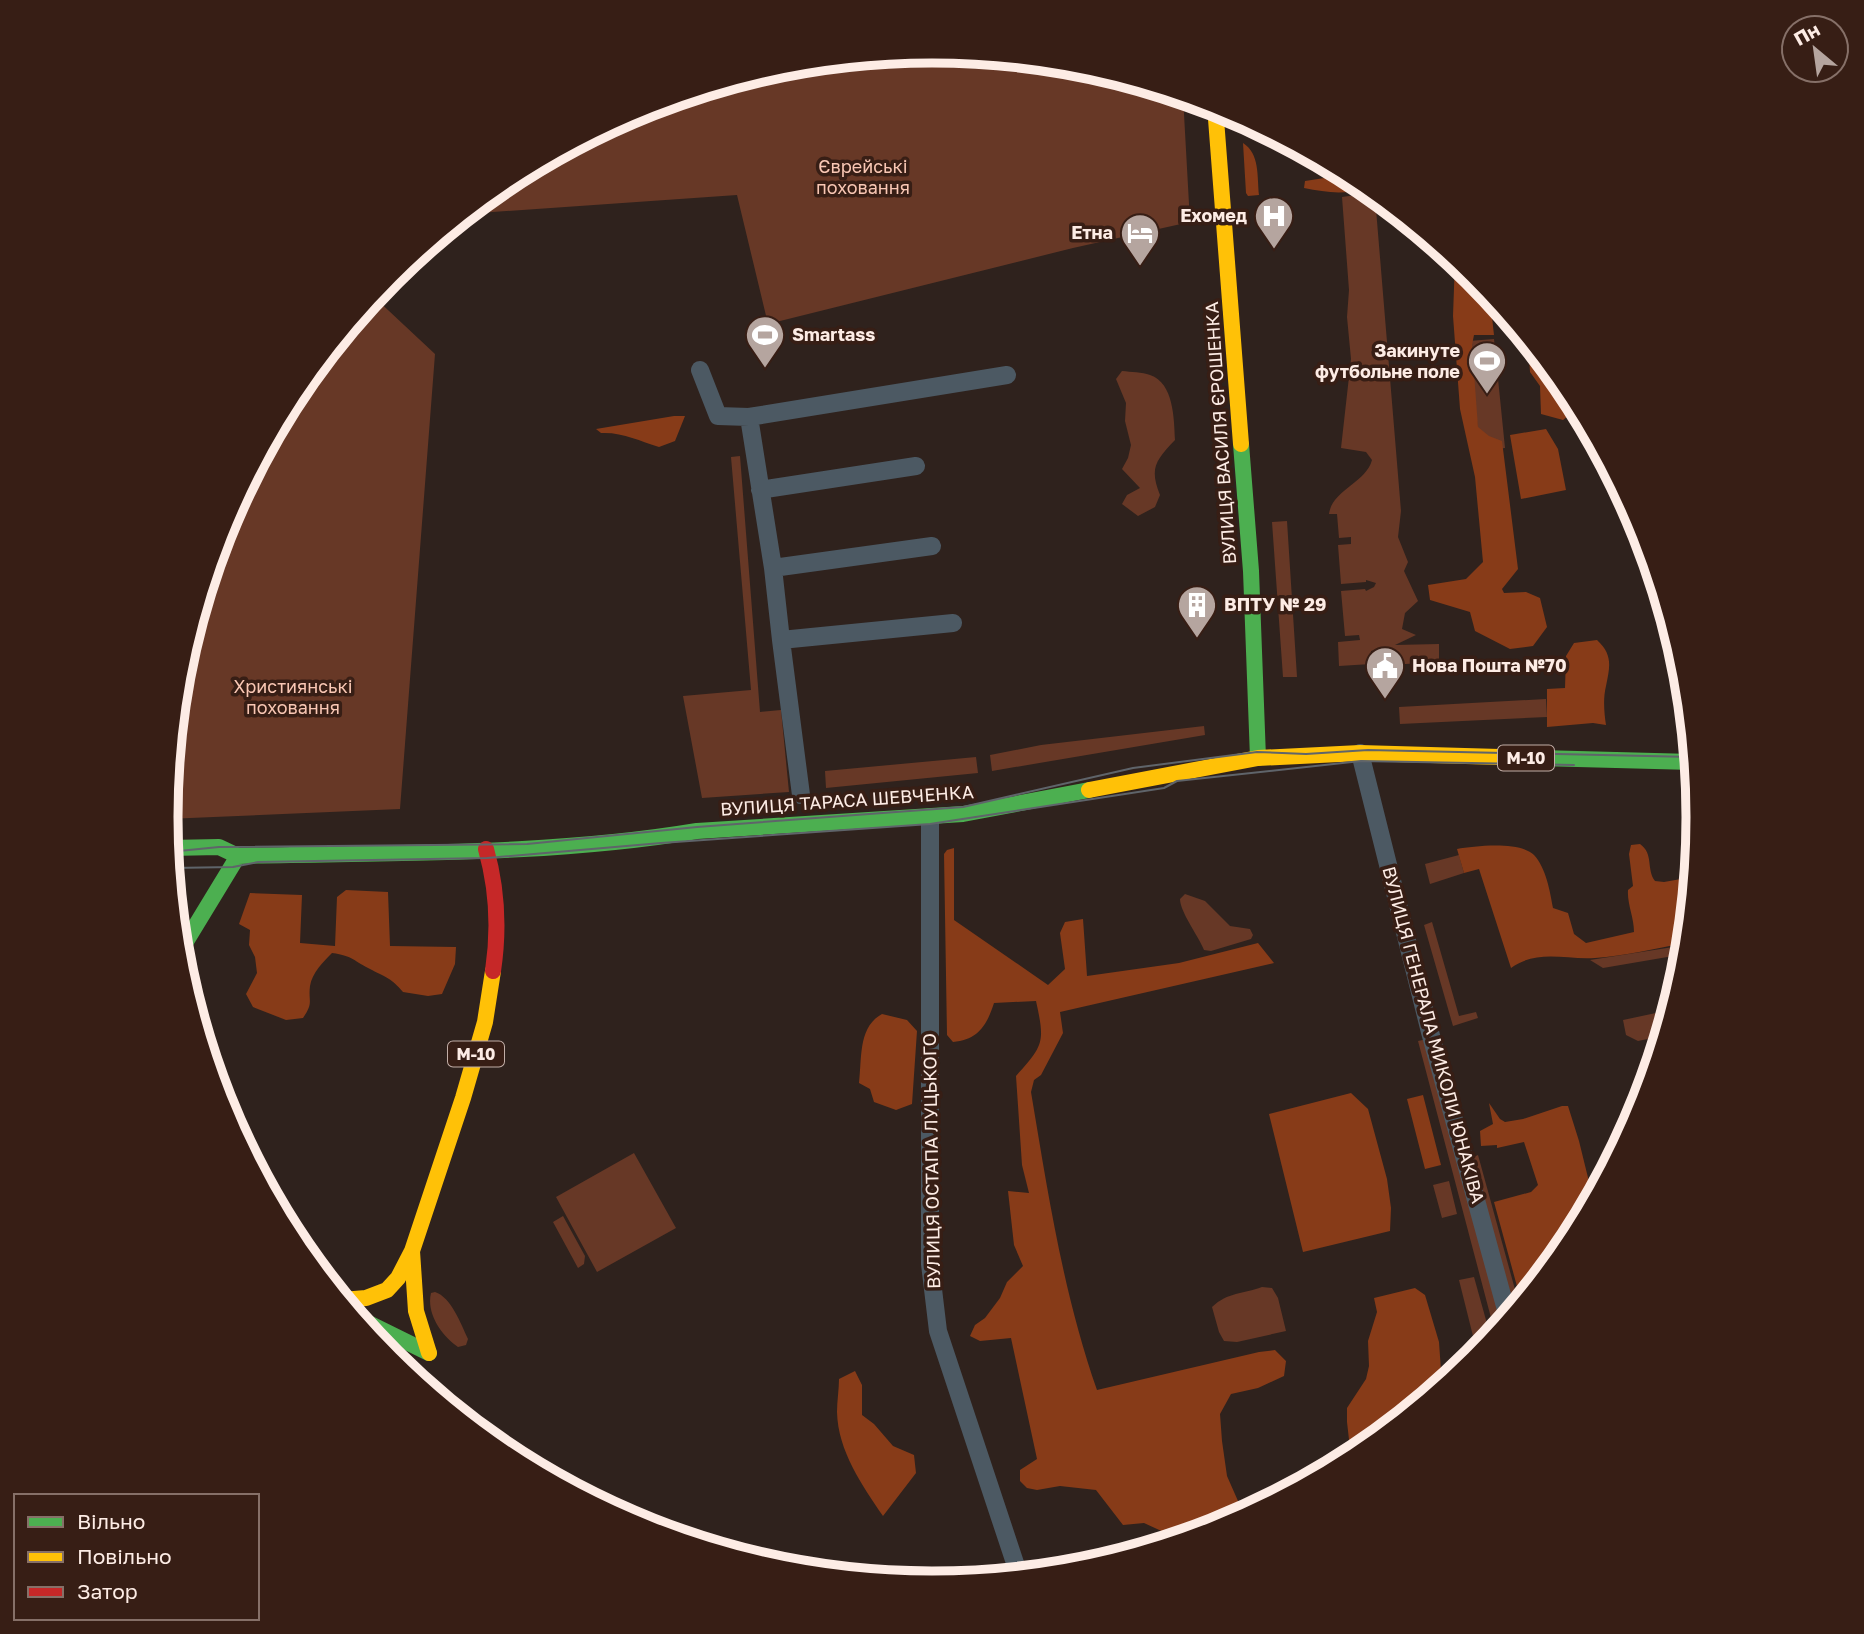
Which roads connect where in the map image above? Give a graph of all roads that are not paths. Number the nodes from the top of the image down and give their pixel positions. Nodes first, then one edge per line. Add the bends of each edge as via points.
1 (1216, 118) edge
2 (700, 370) dead end
3 (1007, 375) dead end
4 (749, 417) junction
5 (916, 466) dead end
6 (760, 490) junction
7 (932, 546) dead end
8 (773, 568) junction
9 (953, 623) dead end
10 (781, 640) junction
11 (1360, 753) junction
12 (1258, 758) junction
13 (1683, 762) edge
14 (801, 795) dead end
15 (930, 817) junction
16 (179, 848) edge
17 (486, 849) junction
18 (238, 856) junction
19 (188, 938) edge
20 (412, 1251) junction
21 (353, 1299) edge
22 (1505, 1306) edge
23 (378, 1328) edge
24 (1016, 1566) edge

1 - 12 main road, ВУЛИЦЯ ВАСИЛЯ ЄРОШЕНКА via 1248,535
2 - 4 street via 718,416
3 - 4 street
4 - 6 street
5 - 6 street
6 - 8 street
7 - 8 street
8 - 10 street
9 - 10 street
10 - 14 street
11 - 12 main road, ВУЛИЦЯ ТАРАСА ШЕВЧЕНКА / М-10
11 - 13 main road, ВУЛИЦЯ ТАРАСА ШЕВЧЕНКА / М-10
11 - 22 street, ВУЛИЦЯ ГЕНЕРАЛА МИКОЛИ ЮНАКІВА
12 - 15 main road, ВУЛИЦЯ ТАРАСА ШЕВЧЕНКА / М-10
15 - 17 main road, ВУЛИЦЯ ТАРАСА ШЕВЧЕНКА / М-10
15 - 24 street, ВУЛИЦЯ ОСТАПА ЛУЦЬКОГО via 930,1264 938,1331
16 - 18 main road, ВУЛИЦЯ ТАРАСА ШЕВЧЕНКА / М-10 via 219,847
17 - 18 main road, ВУЛИЦЯ ТАРАСА ШЕВЧЕНКА / М-10
17 - 20 main road, М-10 via 494,877 496,950 485,1022
18 - 19 main road
20 - 21 main road, М-10 via 387,1290
20 - 23 main road via 416,1311 429,1353

